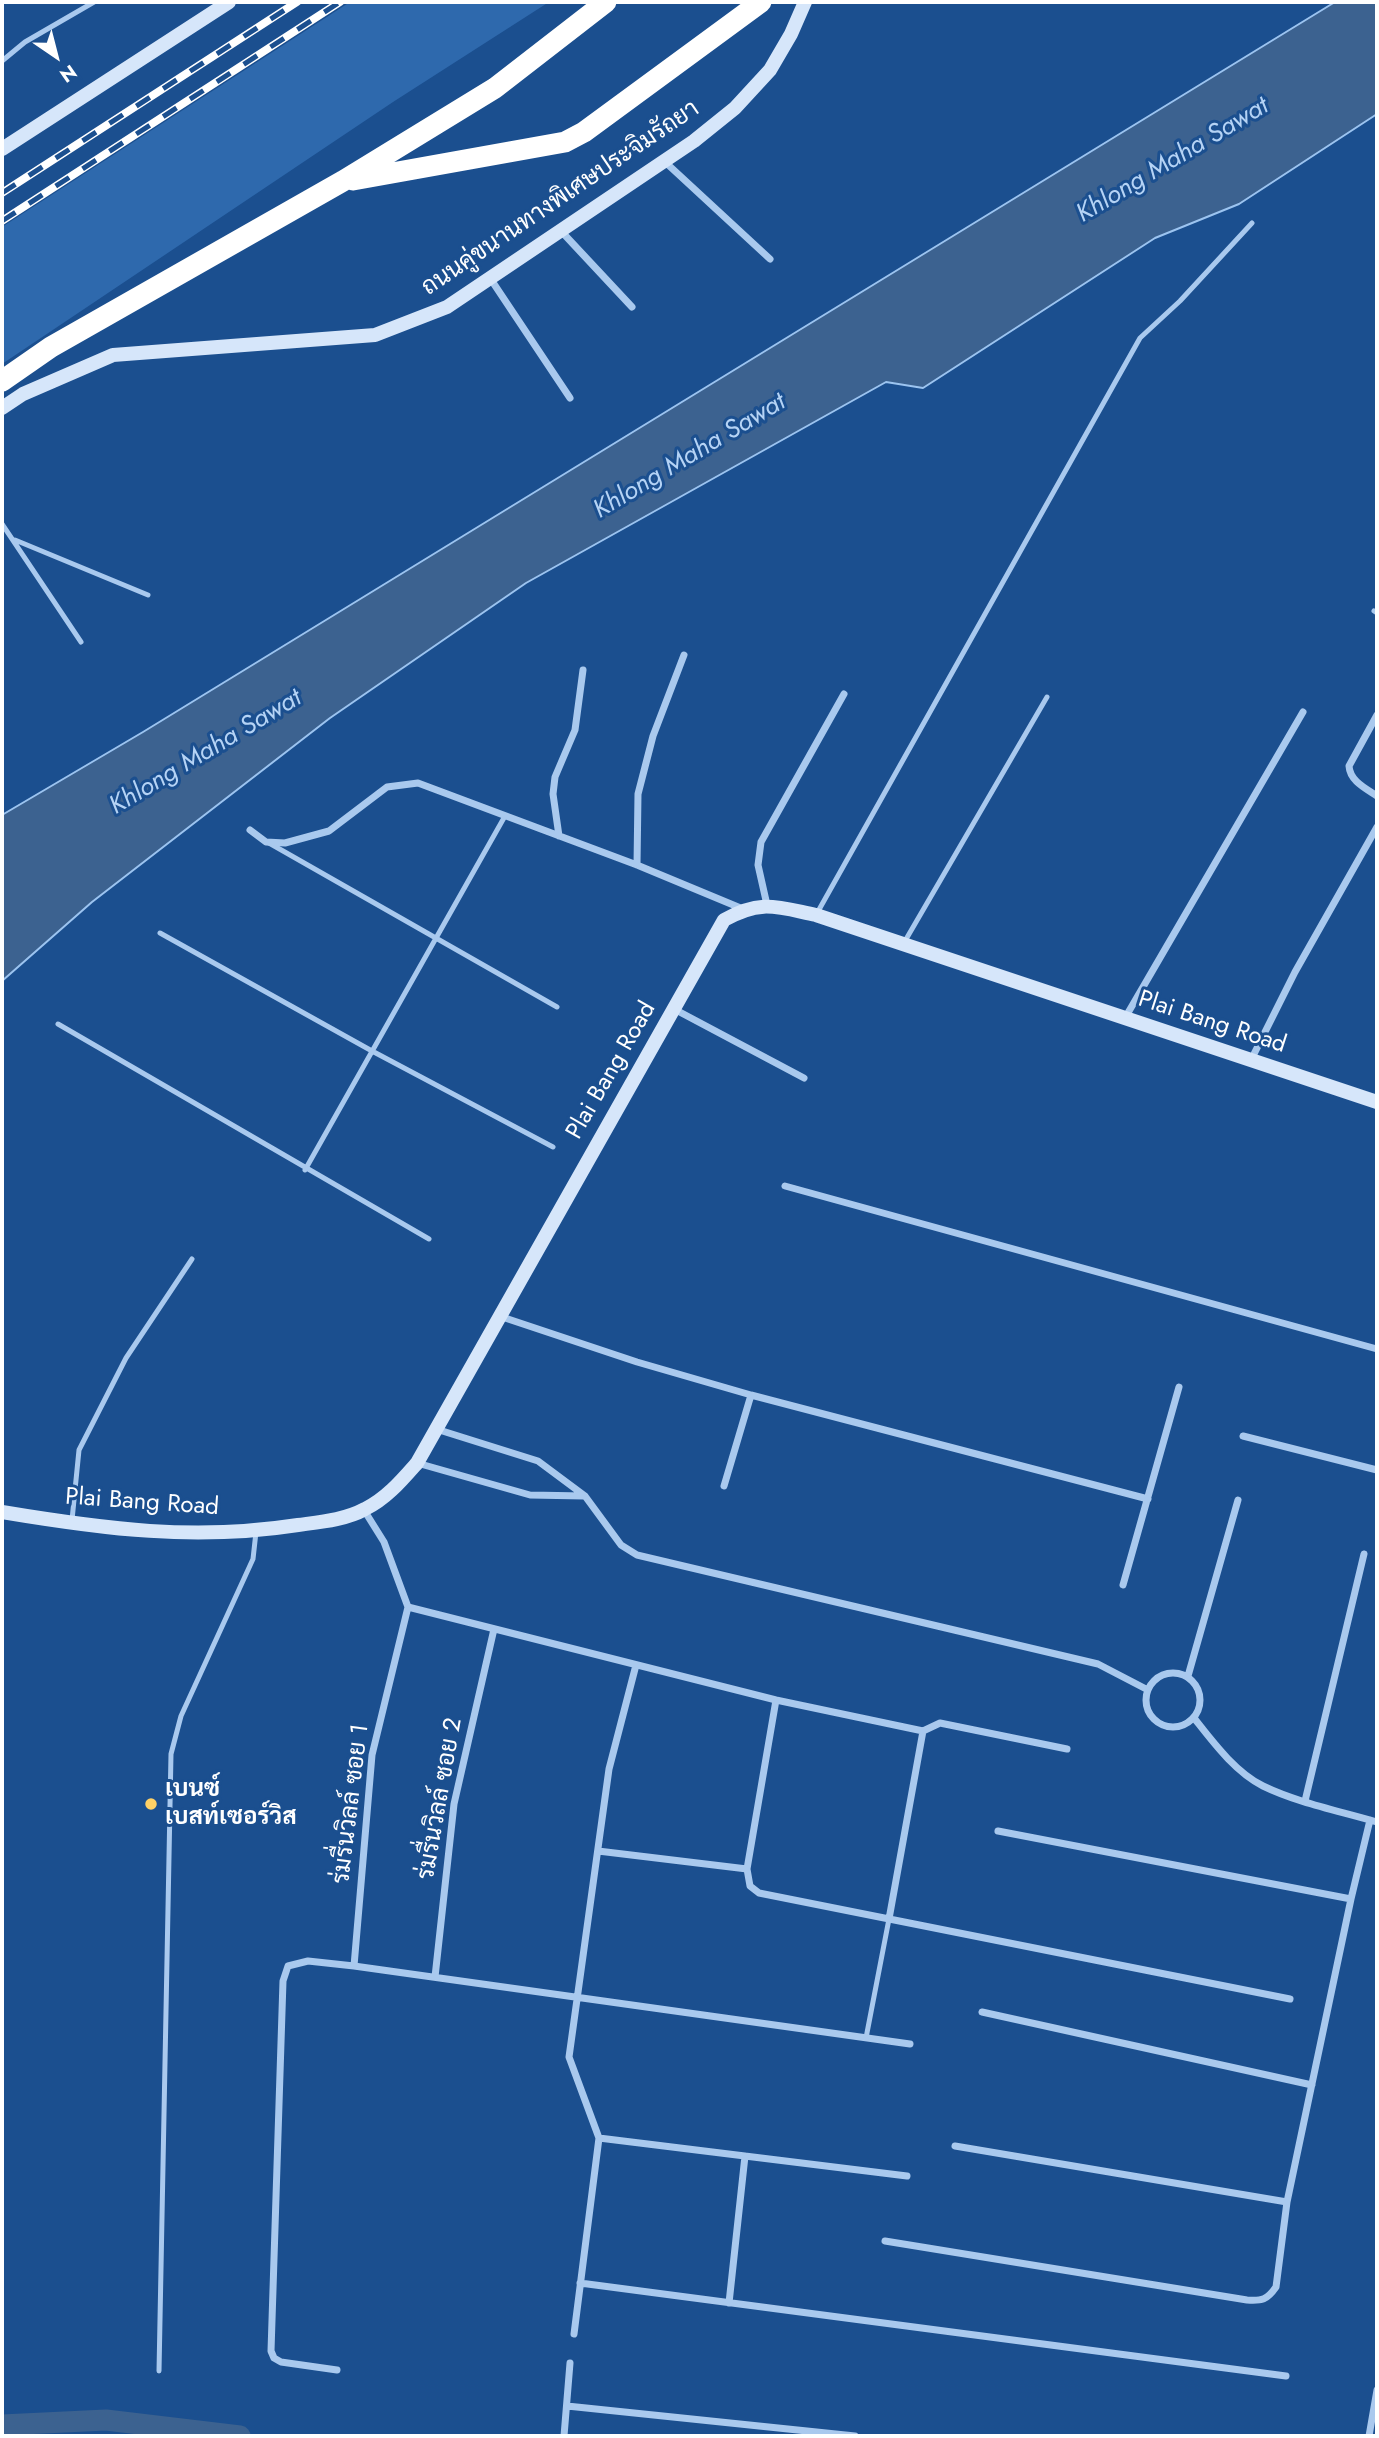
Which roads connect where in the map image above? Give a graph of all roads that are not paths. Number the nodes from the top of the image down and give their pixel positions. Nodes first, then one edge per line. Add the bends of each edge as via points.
1 (94, 2) edge
2 (229, 2) edge
3 (606, 2) edge
4 (761, 2) edge
5 (805, 2) edge
6 (2, 61) edge
7 (2, 149) edge
8 (664, 161) junction
9 (343, 181) junction
10 (1252, 223) dead end
11 (560, 231) junction
12 (770, 259) dead end
13 (490, 278) junction
14 (632, 307) dead end
15 (2, 380) edge
16 (570, 397) dead end
17 (2, 408) edge
18 (2, 524) edge
19 (15, 540) junction
20 (148, 595) dead end
21 (81, 642) dead end
22 (684, 655) dead end
23 (583, 670) dead end
24 (844, 694) dead end
25 (1047, 696) dead end
26 (1303, 712) dead end
27 (1377, 715) edge
28 (1377, 796) edge
29 (505, 816) junction
30 (1377, 827) edge
31 (250, 830) dead end
32 (559, 836) junction
33 (266, 842) junction
34 (637, 865) junction
35 (767, 905) junction
36 (743, 909) junction
37 (816, 915) junction
38 (160, 933) dead end
39 (437, 937) junction
40 (904, 944) junction
41 (557, 1007) dead end
42 (674, 1009) junction
43 (1125, 1018) junction
44 (58, 1024) dead end
45 (372, 1051) junction
46 (1251, 1060) junction
47 (804, 1078) dead end
48 (1377, 1102) edge
49 (553, 1147) dead end
50 (305, 1170) junction
51 (785, 1186) dead end
52 (429, 1239) dead end
53 (192, 1259) dead end
54 (499, 1315) junction
55 (1377, 1349) edge
56 (1179, 1387) dead end
57 (751, 1395) junction
58 (436, 1429) junction
59 (1243, 1436) dead end
60 (417, 1464) junction
61 (1377, 1470) edge
62 (724, 1486) dead end
63 (585, 1496) junction
64 (1148, 1499) junction
65 (1238, 1500) dead end
66 (365, 1510) junction
67 (2, 1512) edge
68 (71, 1523) junction
69 (256, 1532) junction
70 (1364, 1554) dead end
71 (1123, 1585) dead end
72 (408, 1607) junction
73 (494, 1629) junction
74 (636, 1665) junction
75 (1188, 1676) junction
76 (1148, 1689) junction
77 (776, 1700) junction
78 (1194, 1718) junction
79 (923, 1731) junction
80 (1067, 1749) dead end
81 (1305, 1801) junction
82 (1374, 1821) edge
83 (998, 1831) dead end
84 (598, 1852) junction
85 (747, 1869) junction
86 (1351, 1899) junction
87 (889, 1919) junction
88 (354, 1966) junction
89 (435, 1977) junction
90 (578, 1997) junction
91 (1290, 1999) dead end
92 (982, 2012) dead end
93 (866, 2038) junction
94 (910, 2044) dead end
95 (1312, 2085) junction
96 (599, 2138) junction
97 (955, 2146) dead end
98 (745, 2156) junction
99 (907, 2176) dead end
100 (1287, 2202) junction
101 (885, 2241) dead end
102 (580, 2283) junction
103 (729, 2303) junction
104 (574, 2334) dead end
105 (570, 2363) dead end
106 (337, 2370) dead end
107 (159, 2371) dead end
108 (1286, 2376) dead end
109 (1377, 2390) edge
110 (566, 2406) junction
111 (564, 2436) edge
112 (855, 2436) edge
113 (1369, 2436) edge

1 - 6 lane via 25,41
2 - 7 street
3 - 9 highway via 495,88
4 - 9 highway via 565,142
5 - 8 street, ถนนคู่ขนานทางพิเศษประจิมรัถยา via 770,70 735,108
8 - 11 street, ถนนคู่ขนานทางพิเศษประจิมรัถยา
8 - 12 street
9 - 15 highway via 51,347
10 - 37 lane via 1140,338
11 - 13 street, ถนนคู่ขนานทางพิเศษประจิมรัถยา
11 - 14 street
13 - 16 street
13 - 17 street, ถนนคู่ขนานทางพิเศษประจิมรัถยา via 447,307 375,335 113,355 23,394
18 - 19 lane
19 - 20 lane
19 - 21 lane
22 - 34 street via 653,736 638,794
23 - 32 street via 575,730 555,776
24 - 35 street via 761,842 758,865
25 - 40 lane
26 - 43 street
27 - 28 street via 1349,765 1353,778
29 - 32 street
29 - 33 street via 418,783 406,783 387,788 329,831 285,843
29 - 39 lane
30 - 46 street
31 - 33 street
32 - 34 street
33 - 39 lane
34 - 36 street
35 - 36 street, Plai Bang Road
35 - 37 street, Plai Bang Road
36 - 42 street, Plai Bang Road via 724,920
37 - 40 street, Plai Bang Road
38 - 45 lane
39 - 41 lane
39 - 45 lane
40 - 43 street, Plai Bang Road
42 - 47 street
42 - 54 street, Plai Bang Road
43 - 46 street, Plai Bang Road
44 - 50 lane
45 - 49 lane
45 - 50 lane
46 - 48 street, Plai Bang Road
50 - 52 lane
51 - 55 street
53 - 68 lane via 126,1358 79,1450
54 - 57 street
54 - 58 street, Plai Bang Road
56 - 64 street
57 - 62 street
57 - 64 street
58 - 60 street, Plai Bang Road
58 - 63 street via 538,1461
59 - 61 street
60 - 63 street via 530,1496
60 - 66 street, Plai Bang Road
63 - 76 street via 621,1545 637,1555 1098,1664
64 - 71 street
65 - 75 street
66 - 69 street, Plai Bang Road via 334,1520
66 - 72 street via 384,1542
67 - 68 street, Plai Bang Road
68 - 69 street, Plai Bang Road via 180,1534
69 - 107 lane via 253,1559 181,1716 170,1754
70 - 81 street
72 - 73 street
72 - 88 street, ร่มรื่นวิลล์ ซอย 1 via 372,1755
73 - 74 street
73 - 89 street, ร่มรื่นวิลล์ ซอย 2 via 454,1804
74 - 77 street
74 - 84 street via 609,1769
75 - 76 street via 1161,1675
75 - 78 street via 1200,1691
76 - 78 street via 1147,1708 1159,1723 1177,1727
77 - 79 street
77 - 85 street
78 - 81 street via 1224,1755 1262,1786
79 - 80 street via 940,1723
79 - 87 street
81 - 82 street
82 - 86 street
83 - 86 street
84 - 85 street
84 - 90 street
85 - 87 street via 750,1886 759,1893
86 - 95 street
87 - 91 street
87 - 93 lane
88 - 89 street
88 - 106 street via 295,1963 285,1970 283,1981 271,2351 281,2362
89 - 90 street
90 - 93 street
90 - 96 street via 569,2057
92 - 95 street
93 - 94 street
95 - 100 street
96 - 98 street
96 - 102 street
97 - 100 street
98 - 99 street
98 - 103 street
100 - 101 street via 1276,2287 1262,2301
102 - 103 street
102 - 104 street
103 - 108 street
105 - 110 street
109 - 113 street
110 - 111 street
110 - 112 street

